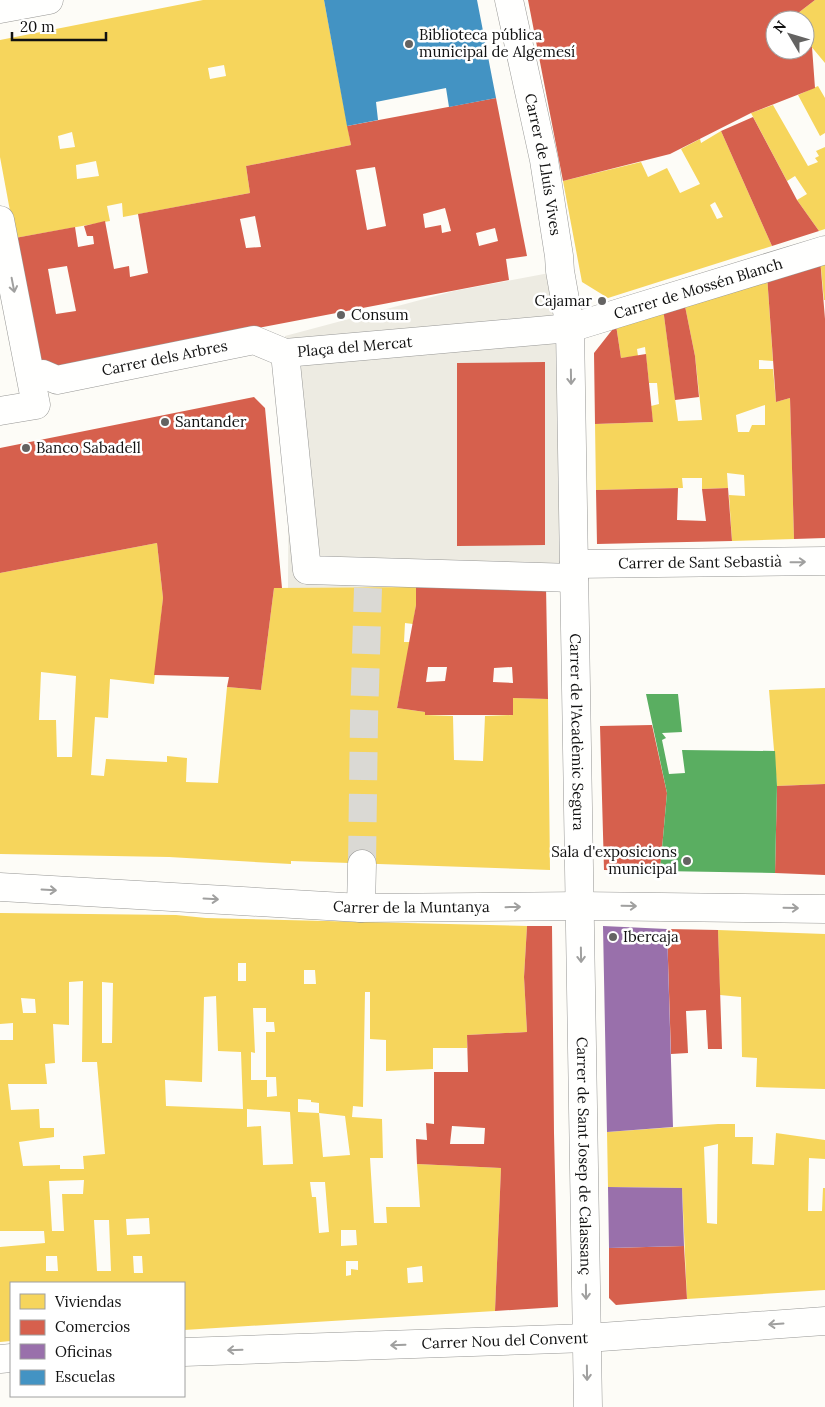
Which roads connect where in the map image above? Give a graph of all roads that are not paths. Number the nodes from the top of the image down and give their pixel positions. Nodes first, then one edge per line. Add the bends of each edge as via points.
1 (49, 0) edge
2 (509, 0) edge
3 (0, 9) edge
4 (0, 220) edge
5 (825, 250) edge
6 (570, 328) junction
7 (285, 353) junction
8 (43, 374) dead end
9 (0, 411) edge
10 (825, 561) edge
11 (575, 576) junction
12 (362, 864) tunnel mouth
13 (0, 887) edge
14 (580, 906) junction
15 (361, 908) junction
16 (825, 909) edge
17 (825, 1321) edge
18 (586, 1338) junction
19 (185, 1352) edge
20 (588, 1407) edge

1 - 3 street
2 - 6 street, Carrer de Lluís Vives via 544,160
4 -> 9 street via 36,405
5 - 6 street, Carrer de Mossén Blanch
6 - 7 street, Plaça del Mercat
6 -> 11 street
7 - 8 street, Carrer dels Arbres via 254,340 57,380
7 - 11 street, Plaça del Mercat via 307,570 368,580
11 -> 10 street, Carrer de Sant Sebastià
11 - 14 street, Carrer de l'Acadèmic Segura
12 - 15 street
13 -> 15 street, Carrer de la Muntanya
15 -> 14 street, Carrer de la Muntanya
14 -> 16 street, Carrer de la Muntanya
14 -> 18 street, Carrer de Sant Josep de Calassanç
17 -> 18 street, Carrer Nou del Convent
18 -> 19 street, Carrer Nou del Convent
18 -> 20 street, Carrer de Sant Josep de Calassanç

